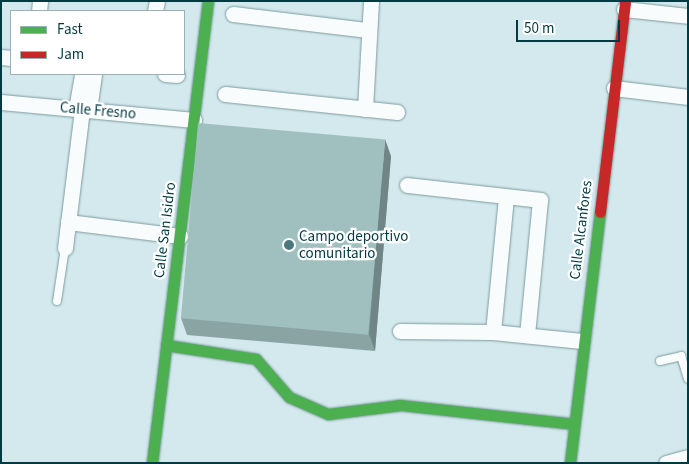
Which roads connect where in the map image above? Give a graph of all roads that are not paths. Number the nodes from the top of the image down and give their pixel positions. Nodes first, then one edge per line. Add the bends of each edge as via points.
1 (208, 1) edge
2 (371, 1) edge
3 (625, 5) edge
4 (234, 14) dead end
5 (688, 16) edge
6 (368, 30) junction
7 (82, 75) edge
8 (94, 75) edge
9 (614, 88) junction
10 (226, 94) dead end
11 (688, 97) edge
12 (1, 102) edge
13 (82, 109) junction
14 (366, 109) junction
15 (397, 112) dead end
16 (194, 120) junction
17 (407, 185) dead end
18 (506, 197) junction
19 (68, 222) junction
20 (180, 236) junction
21 (65, 248) joint
22 (57, 301) dead end
23 (400, 331) dead end
24 (494, 332) junction
25 (527, 336) junction
26 (582, 341) junction
27 (166, 345) junction
28 (660, 361) dead end
29 (688, 379) edge
30 (574, 424) junction
31 (688, 457) edge
32 (152, 463) edge
33 (570, 463) edge
34 (666, 463) edge

1 - 16 street, Calle San Isidro
2 - 6 street
3 - 5 street
3 - 9 street, Calle Alcanfores
4 - 6 street
6 - 14 street
7 - 13 street
8 - 13 street
9 - 11 street
9 - 26 street, Calle Alcanfores
10 - 14 street
12 - 13 street, Calle Fresno
13 - 16 street, Calle Fresno
13 - 19 street
14 - 15 street
16 - 20 street, Calle San Isidro
17 - 18 street
18 - 24 street
18 - 25 street via 540,200 542,207
19 - 20 street
19 - 21 street
20 - 27 street, Calle San Isidro
21 - 22 lane
23 - 24 street
24 - 25 street
25 - 26 street
26 - 30 street, Calle Alcanfores
27 - 30 street via 256,359 289,397 328,414 400,405
27 - 32 street, Calle San Isidro
28 - 29 lane via 681,356
30 - 33 street, Calle Alcanfores
31 - 34 street

